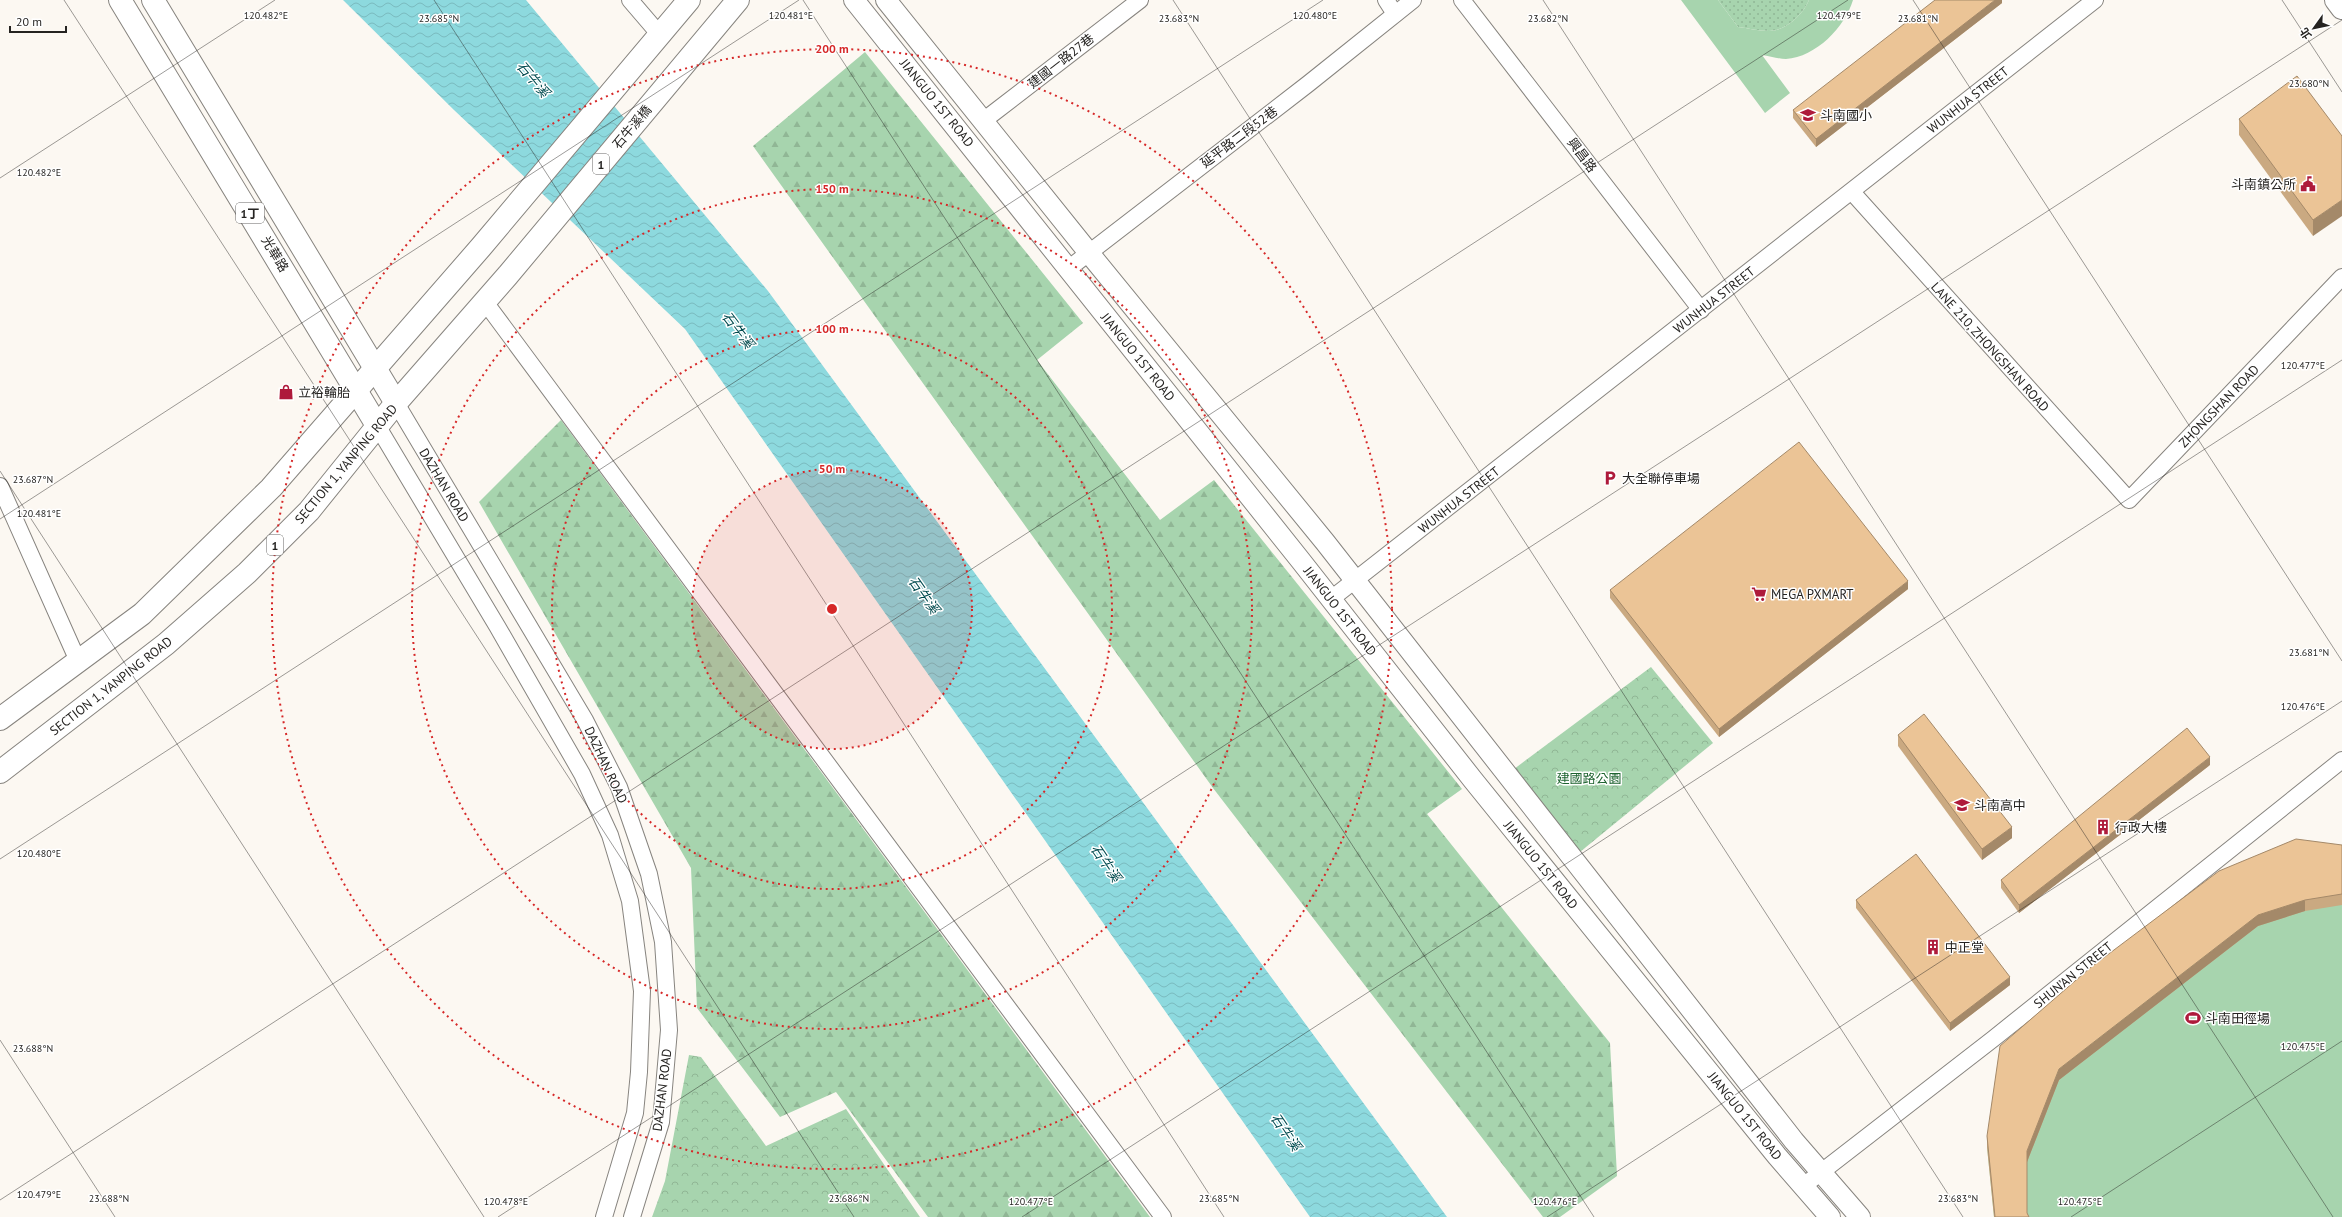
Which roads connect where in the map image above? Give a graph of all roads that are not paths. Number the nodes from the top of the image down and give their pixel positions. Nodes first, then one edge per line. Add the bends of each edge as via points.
1 (120, 0) edge
2 (153, 0) edge
3 (630, 0) edge
4 (689, 0) edge
5 (738, 0) edge
6 (854, 0) edge
7 (886, 0) edge
8 (1140, 0) edge
9 (1386, 0) edge
10 (1413, 0) edge
11 (1462, 0) edge
12 (2095, 0) edge
13 (2336, 0) edge
14 (2342, 8) edge
15 (1395, 14) junction
16 (663, 31) junction
17 (983, 122) junction
18 (1852, 192) junction
19 (1089, 253) junction
20 (1068, 269) junction
21 (508, 275) joint
22 (2342, 277) edge
23 (485, 302) junction
24 (1700, 310) junction
25 (376, 368) junction
26 (356, 391) junction
27 (396, 403) junction
28 (378, 427) junction
29 (0, 486) edge
30 (2129, 500) joint
31 (1354, 580) junction
32 (1331, 599) junction
33 (78, 661) junction
34 (0, 719) edge
35 (2342, 760) edge
36 (0, 772) edge
37 (1819, 1172) junction
38 (1802, 1186) junction
39 (604, 1217) edge
40 (632, 1217) edge
41 (1163, 1217) edge
42 (1830, 1217) edge
43 (1860, 1217) edge

1 - 26 main road, 光華路 / 1丁
2 - 25 main road, 光華路 / 1丁
3 - 16 street
4 - 16 main road
5 - 21 main road, 石牛溪橋 / 1
6 - 20 street, JIANGUO 1ST ROAD
7 - 17 street, JIANGUO 1ST ROAD
8 - 17 street, 建國一路27巷
9 - 15 street
10 - 15 street
11 - 24 street, 興昌路
12 - 18 street, WUNHUA STREET
13 - 14 main road
15 - 19 street, 延平路二段52巷
16 - 25 main road
17 - 19 street, JIANGUO 1ST ROAD
18 - 24 street, WUNHUA STREET
18 - 30 street, LANE 210, ZHONGSHAN ROAD
19 - 20 street, 延平路二段52巷
19 - 31 street, JIANGUO 1ST ROAD
20 - 32 street, JIANGUO 1ST ROAD
21 - 23 main road, SECTION 1, YANPING ROAD / 1
22 - 30 street, ZHONGSHAN ROAD
23 - 27 main road, SECTION 1, YANPING ROAD / 1
23 - 41 street
24 - 31 street, WUNHUA STREET
25 - 26 main road
25 - 27 main road, 光華路 / 1丁
26 - 28 main road, 光華路 / 1丁
26 - 33 main road via 270,488 148,608
27 - 28 main road, SECTION 1, YANPING ROAD / 1
27 - 40 street, DAZHAN ROAD via 585,720 619,787 648,874 663,942 669,1030 661,1122
28 - 36 main road, SECTION 1, YANPING ROAD / 1 via 309,511 247,573 148,658
28 - 39 street, DAZHAN ROAD via 582,774 610,835 630,901 642,991 639,1072 635,1113
29 - 33 street
31 - 32 street, WUNHUA STREET
31 - 37 street, JIANGUO 1ST ROAD
32 - 38 street, JIANGUO 1ST ROAD via 1473,780
33 - 34 main road
35 - 37 street, SHUN’AN STREET via 1993,1039
37 - 38 street, SHUN’AN STREET
37 - 43 street, JIANGUO 1ST ROAD
38 - 42 street, JIANGUO 1ST ROAD

